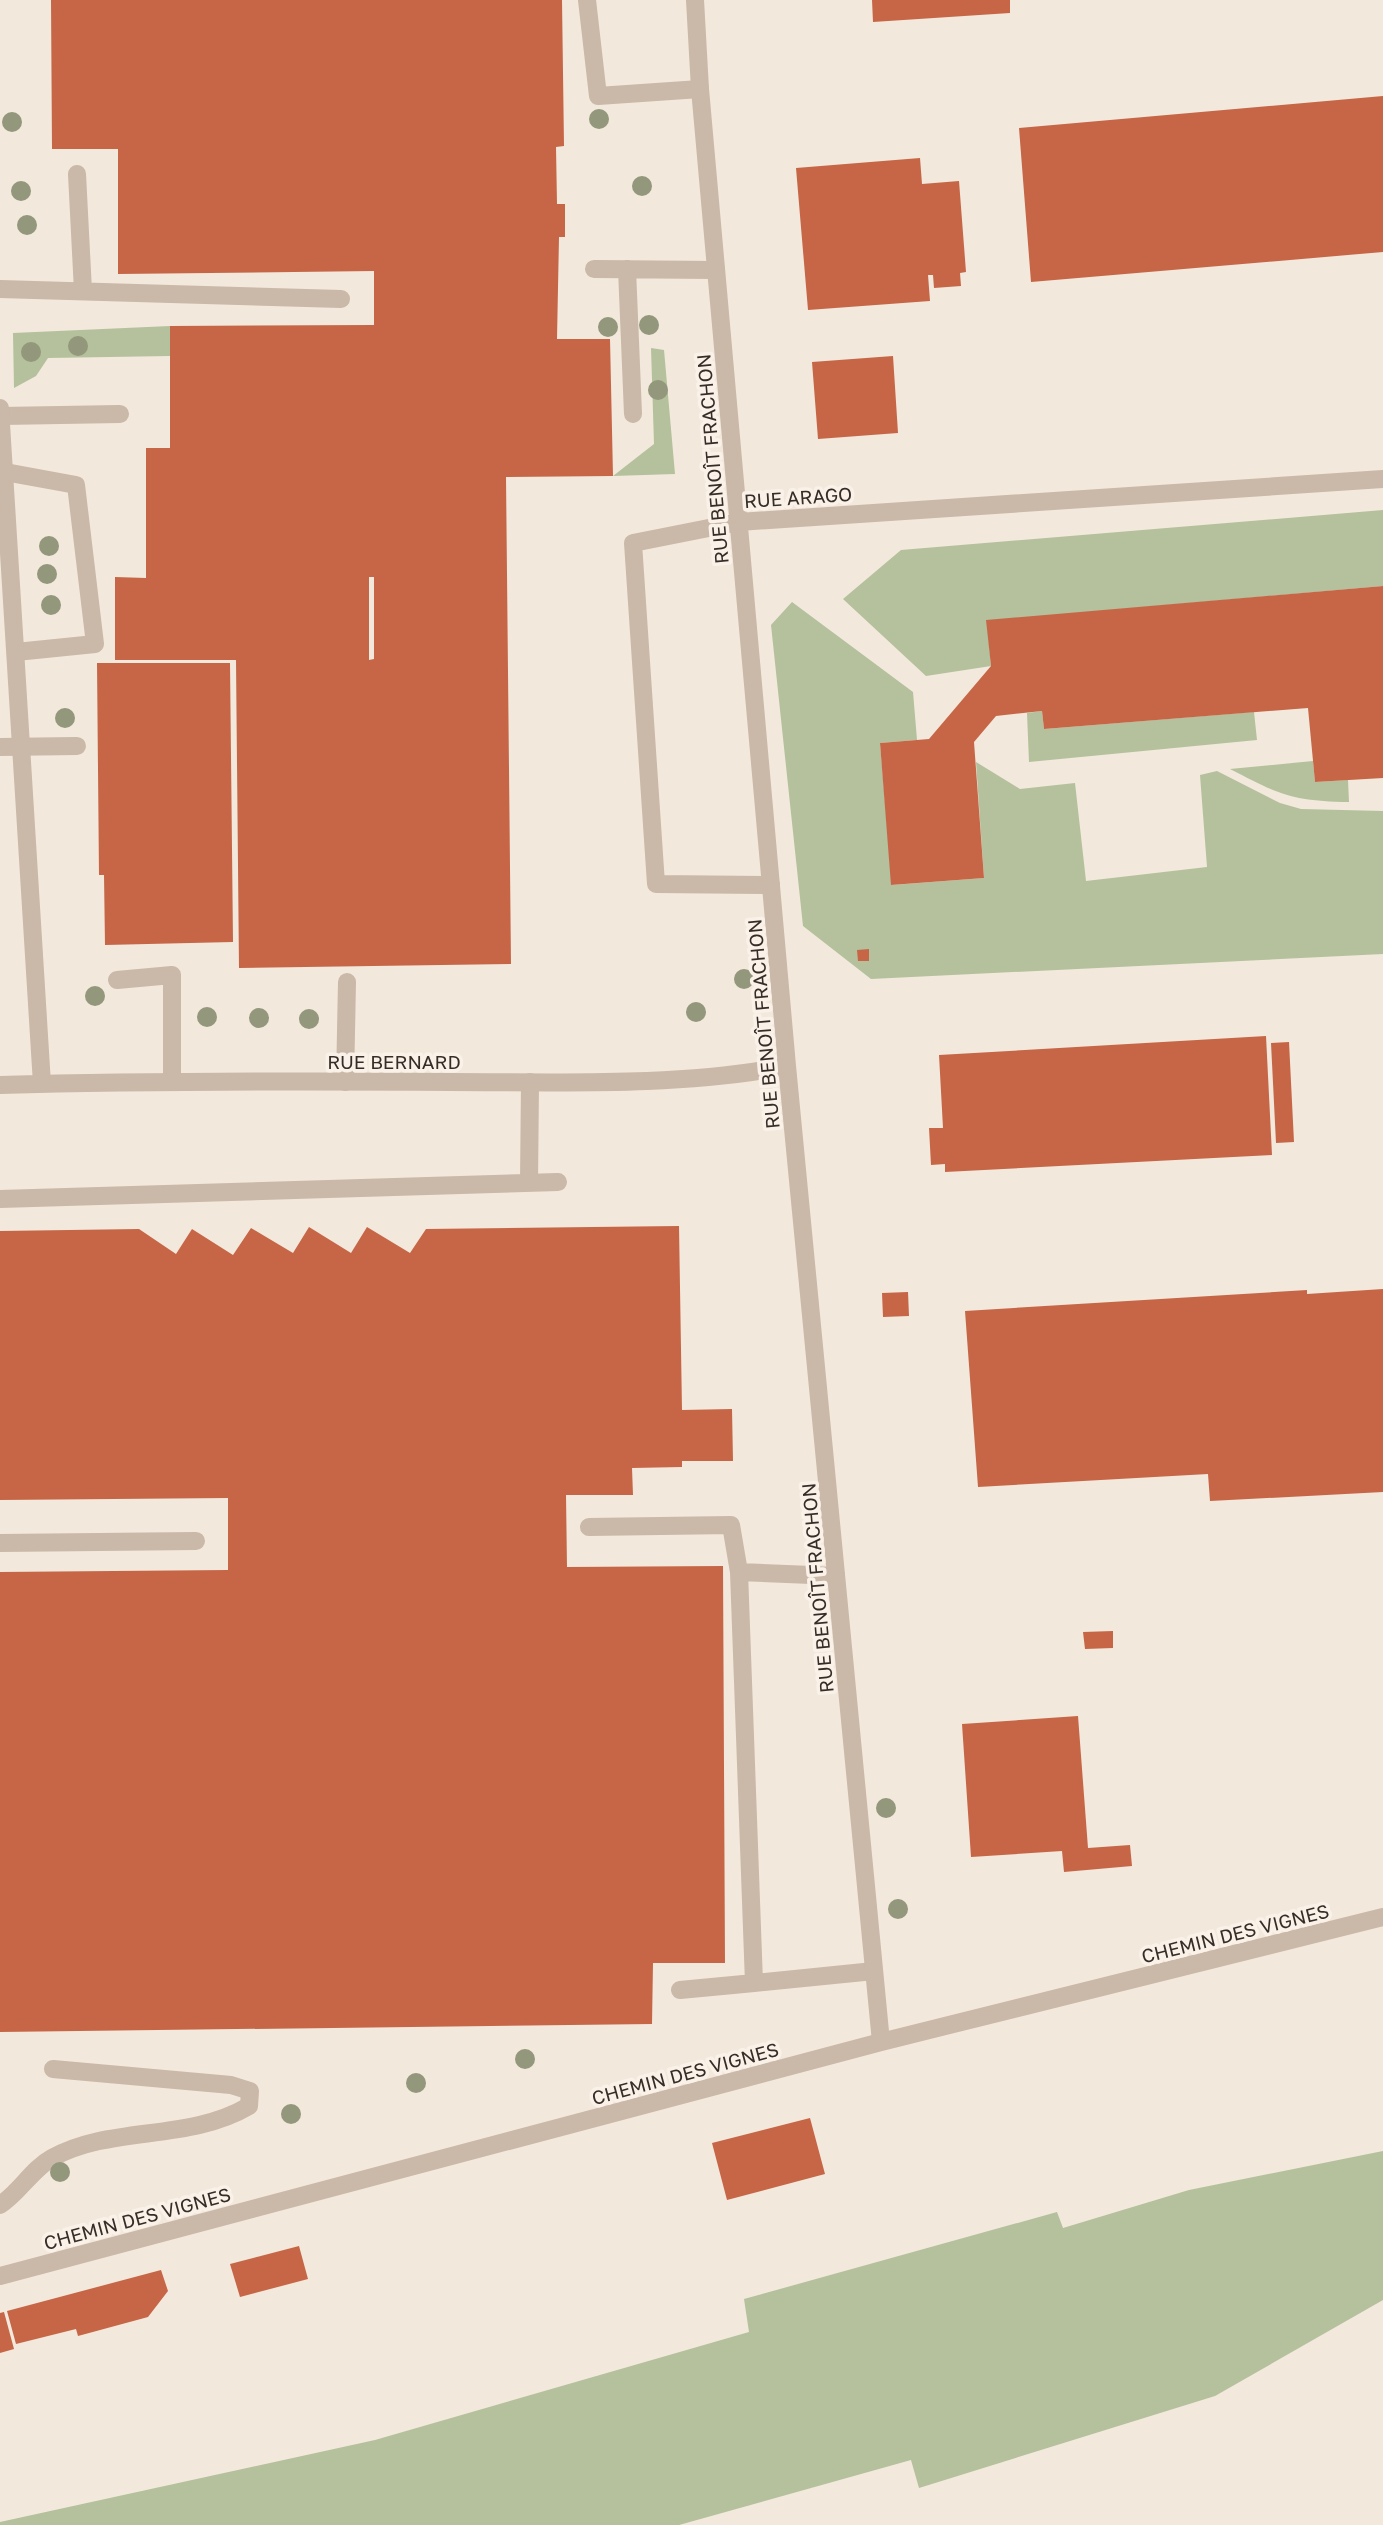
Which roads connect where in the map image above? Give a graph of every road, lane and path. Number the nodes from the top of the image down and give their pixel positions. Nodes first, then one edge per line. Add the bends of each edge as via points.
1 (587, 0) edge
2 (695, 0) edge
3 (700, 89) junction
4 (77, 174) dead end
5 (594, 269) dead end
6 (627, 269) junction
7 (716, 270) junction
8 (0, 289) edge
9 (83, 291) junction
10 (341, 299) dead end
11 (0, 408) edge
12 (120, 414) dead end
13 (633, 414) dead end
14 (1, 416) edge
15 (3, 471) edge
16 (1383, 479) edge
17 (739, 522) junction
18 (16, 652) junction
19 (77, 746) dead end
20 (0, 747) edge
21 (22, 747) junction
22 (771, 886) junction
23 (117, 980) dead end
24 (347, 982) dead end
25 (787, 1066) junction
26 (172, 1081) junction
27 (345, 1082) junction
28 (530, 1082) junction
29 (0, 1084) edge
30 (42, 1084) junction
31 (529, 1182) junction
32 (558, 1182) dead end
33 (0, 1199) edge
34 (589, 1527) dead end
35 (195, 1541) dead end
36 (0, 1543) edge
37 (739, 1572) junction
38 (836, 1576) junction
39 (1383, 1917) edge
40 (874, 1971) junction
41 (754, 1983) junction
42 (680, 1990) dead end
43 (881, 2042) junction
44 (53, 2069) dead end
45 (0, 2206) edge
46 (0, 2276) edge

1 - 3 street via 598,96
2 - 3 street, RUE BENOÎT FRACHON
3 - 7 street, RUE BENOÎT FRACHON
4 - 9 street
5 - 6 street
6 - 7 street
6 - 13 street
7 - 17 street, RUE BENOÎT FRACHON
8 - 9 street
9 - 10 street
11 - 14 street
12 - 14 street
14 - 15 street
15 - 18 street
15 - 18 street via 76,485 95,644
16 - 17 street, RUE ARAGO
17 - 22 street, RUE BENOÎT FRACHON
17 - 22 street, RUE ARAGO via 633,543 656,884
18 - 21 street
19 - 21 street
20 - 21 street
21 - 30 street
22 - 25 street, RUE BENOÎT FRACHON
23 - 26 street via 172,975
24 - 27 street
25 - 28 street, RUE BERNARD via 735,1076
25 - 38 street, RUE BENOÎT FRACHON
26 - 27 street, RUE BERNARD
26 - 30 street, RUE BERNARD
27 - 28 street, RUE BERNARD
28 - 31 street
29 - 30 street, RUE BERNARD
31 - 32 street
31 - 33 street
34 - 37 street via 731,1525
35 - 36 street
37 - 38 street
37 - 41 street
38 - 40 street, RUE BENOÎT FRACHON
39 - 43 street, CHEMIN DES VIGNES
40 - 41 street
40 - 43 street, RUE BENOÎT FRACHON
41 - 42 street
43 - 46 street, CHEMIN DES VIGNES
44 - 45 street via 231,2085 250,2091 249,2106 203,2126 88,2145 50,2158

